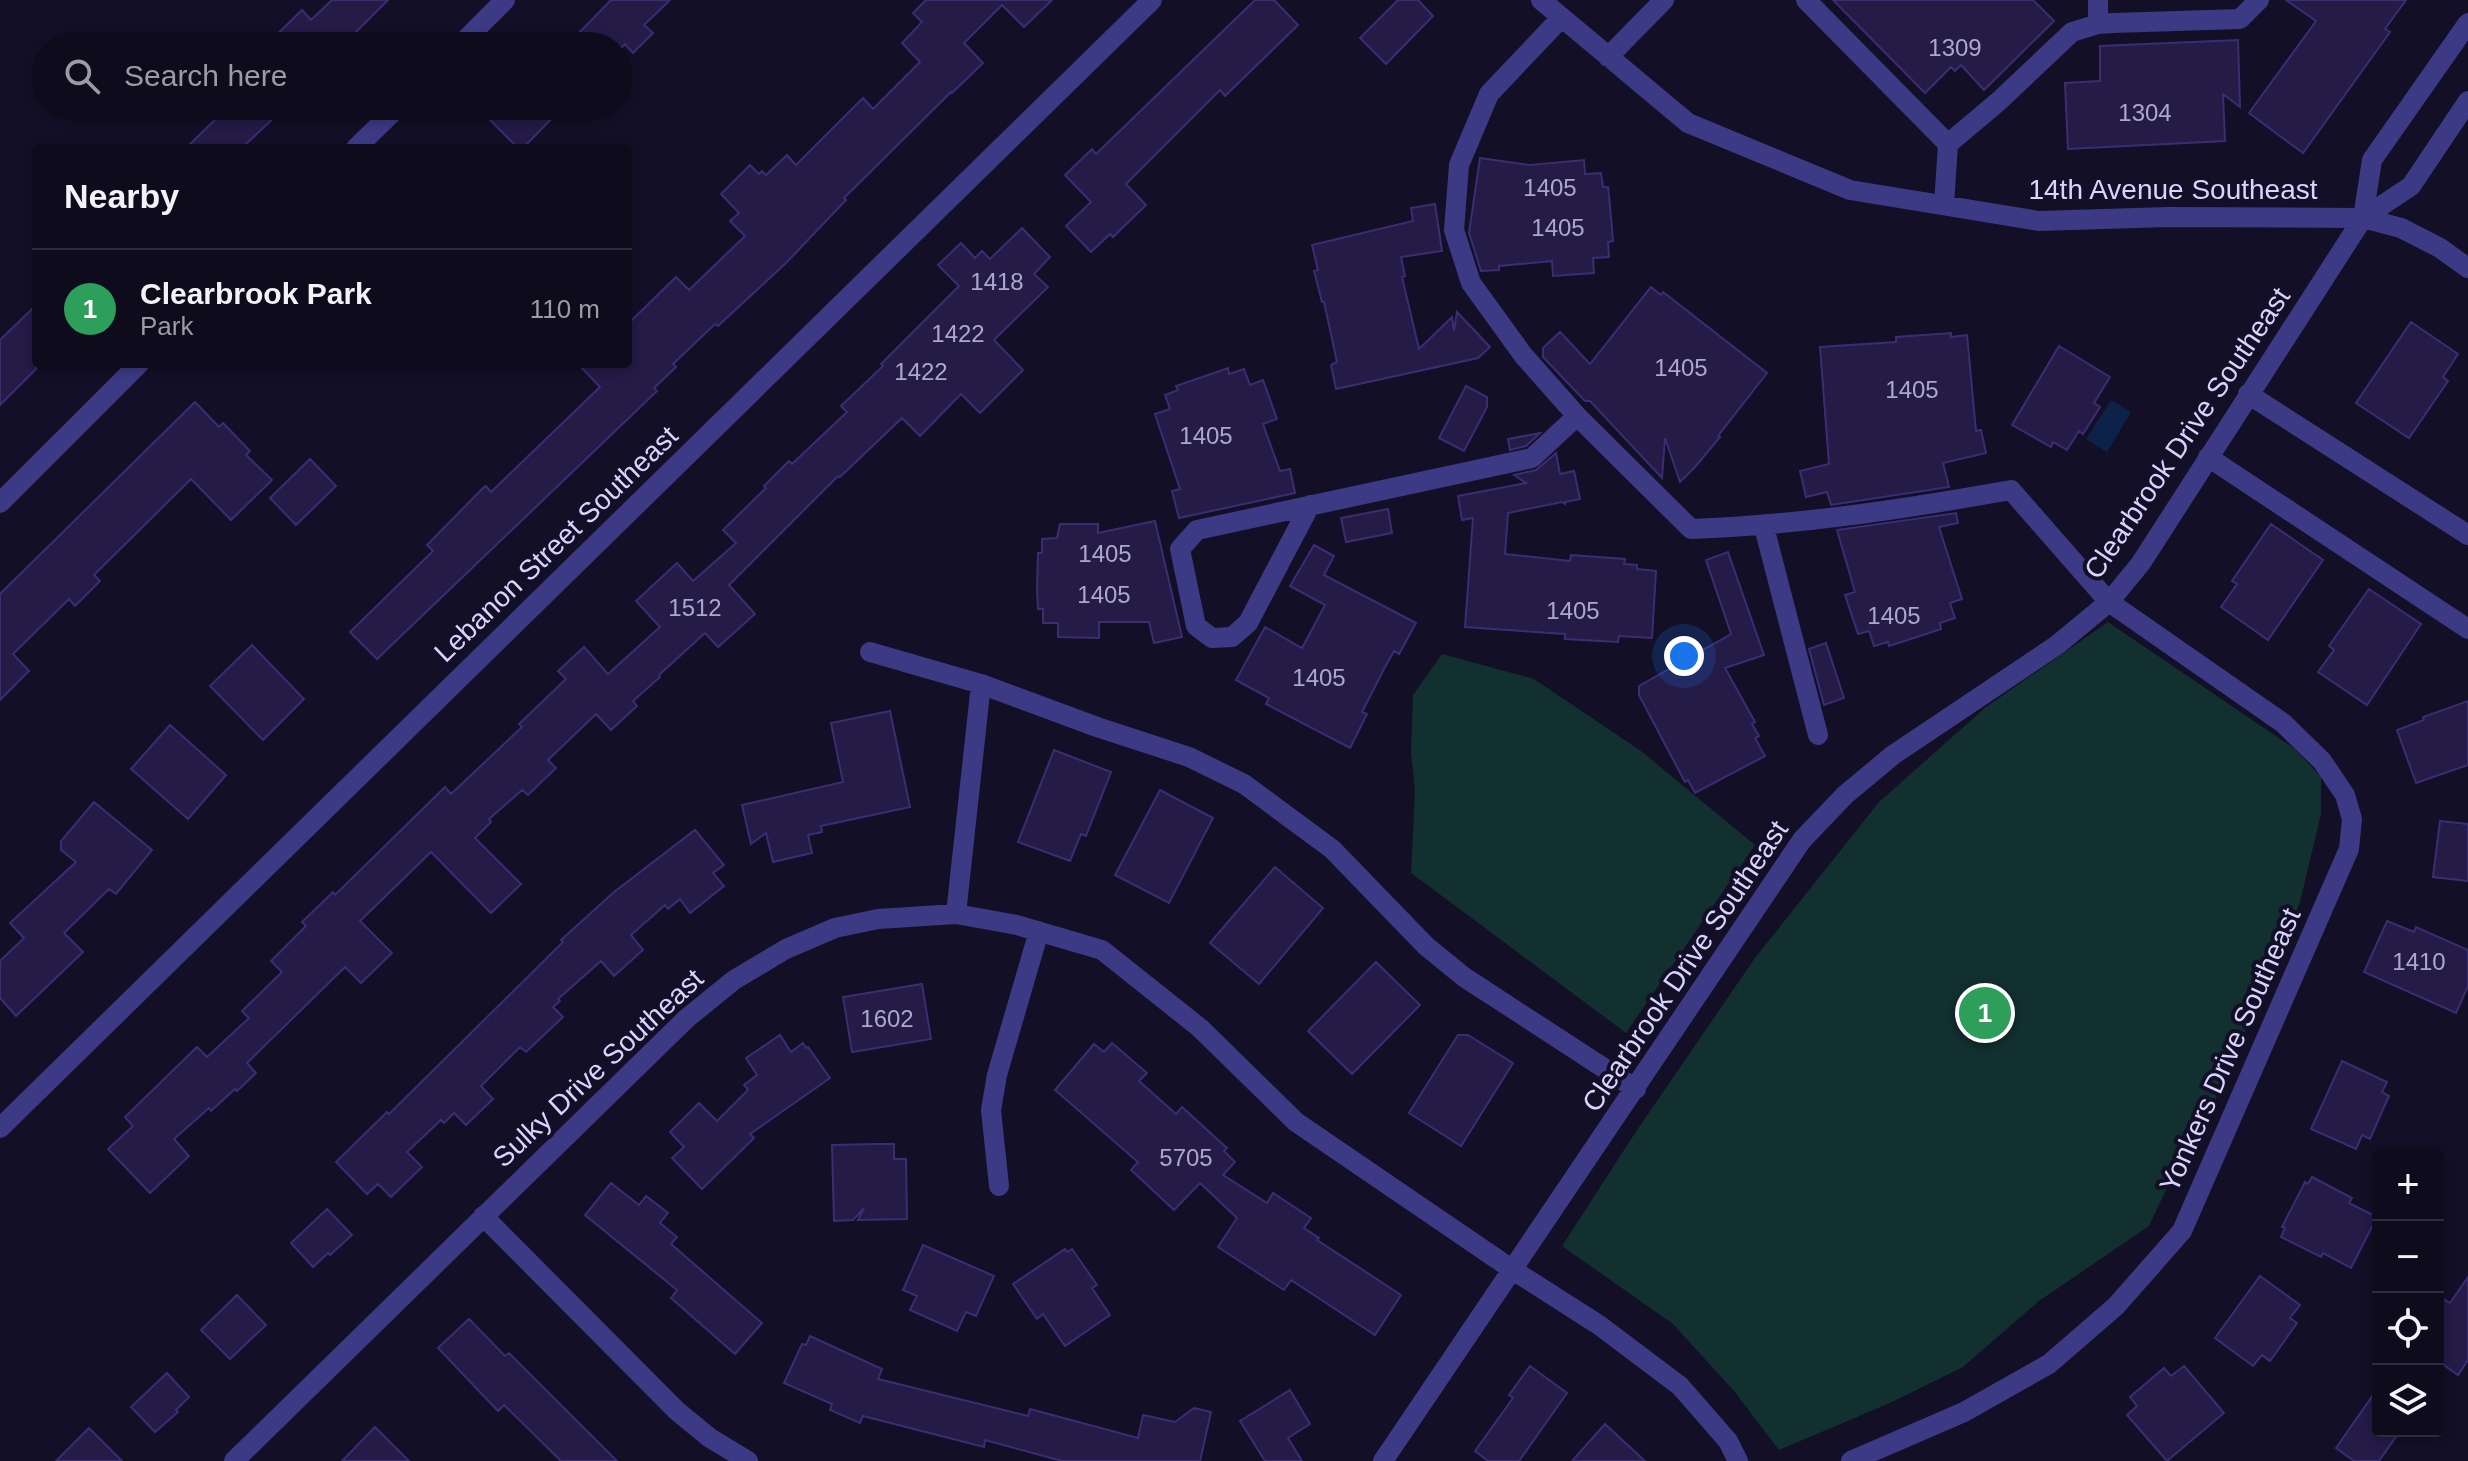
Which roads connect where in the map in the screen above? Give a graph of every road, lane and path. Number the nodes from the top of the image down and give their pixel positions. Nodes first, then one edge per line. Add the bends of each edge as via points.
1 (505, 0) edge
2 (1152, 0) edge
3 (1541, 0) edge
4 (1664, 0) edge
5 (1806, 0) edge
6 (2098, 0) edge
7 (2259, 0) edge
8 (1561, 18) junction
9 (2468, 23) edge
10 (2098, 24) junction
11 (473, 32) edge
12 (1608, 57) junction
13 (2468, 101) edge
14 (385, 120) edge
15 (360, 144) edge
16 (1948, 144) junction
17 (1944, 205) junction
18 (2363, 218) junction
19 (2468, 268) edge
20 (135, 368) edge
21 (2248, 394) junction
22 (1577, 416) junction
23 (2208, 457) junction
24 (0, 503) edge
25 (1310, 505) junction
26 (1764, 527) junction
27 (2468, 535) edge
28 (2109, 602) junction
29 (2468, 629) edge
30 (870, 652) dead end
31 (981, 684) junction
32 (1818, 735) dead end
33 (956, 914) junction
34 (1039, 931) junction
35 (1636, 1089) junction
36 (0, 1128) edge
37 (999, 1186) dead end
38 (483, 1216) junction
39 (1513, 1270) junction
40 (237, 1460) edge
41 (748, 1461) edge
42 (1383, 1461) edge
43 (1738, 1461) edge
44 (1851, 1461) edge

1 - 11 street
2 - 36 street, Lebanon Street Southeast
3 - 8 street, 14th Avenue Southeast
4 - 12 street
5 - 16 street
6 - 10 street
7 - 10 street via 2240,19
8 - 12 street, 14th Avenue Southeast
8 - 22 street via 1489,94 1459,165 1454,230 1471,283 1523,355
9 - 18 street, Clearbrook Drive Southeast via 2372,160
10 - 16 street via 2072,32
12 - 17 street, 14th Avenue Southeast via 1688,123 1850,190
13 - 18 street, Clearbrook Drive Southeast via 2411,186
14 - 15 street
16 - 17 street
17 - 18 street, 14th Avenue Southeast via 2039,221
18 - 19 street, 14th Avenue Southeast via 2401,228
18 - 21 street, Clearbrook Drive Southeast
20 - 24 street
21 - 23 street, Clearbrook Drive Southeast
21 - 27 street
22 - 25 street via 1532,458
22 - 26 street via 1691,529
23 - 28 street, Clearbrook Drive Southeast via 2141,563
23 - 29 street
25 - 25 street via 1248,623 1232,637 1212,638 1196,626 1180,549 1197,530
26 - 28 street, Yonkers Drive Southeast via 2011,490
26 - 32 street
28 - 35 street, Clearbrook Drive Southeast via 2057,645 1893,755 1812,828
28 - 44 street, Yonkers Drive Southeast via 2283,723 2322,761 2345,795 2352,819 2349,849 2182,1231 2116,1306 2049,1364 1964,1412
30 - 31 street
31 - 33 street
31 - 35 street via 1189,757 1244,784 1332,849 1426,946 1464,977
33 - 34 street, Sulky Drive Southeast
33 - 38 street, Sulky Drive Southeast via 835,928 734,980 686,1019
34 - 37 street via 991,1110
34 - 39 street, Sulky Drive Southeast via 1102,950 1200,1028 1296,1122
35 - 39 street, Clearbrook Drive Southeast
38 - 40 street, Sulky Drive Southeast
38 - 41 street via 677,1411
39 - 42 street, Clearbrook Drive Southeast
39 - 43 street, Sulky Drive Southeast via 1680,1386 1728,1441

